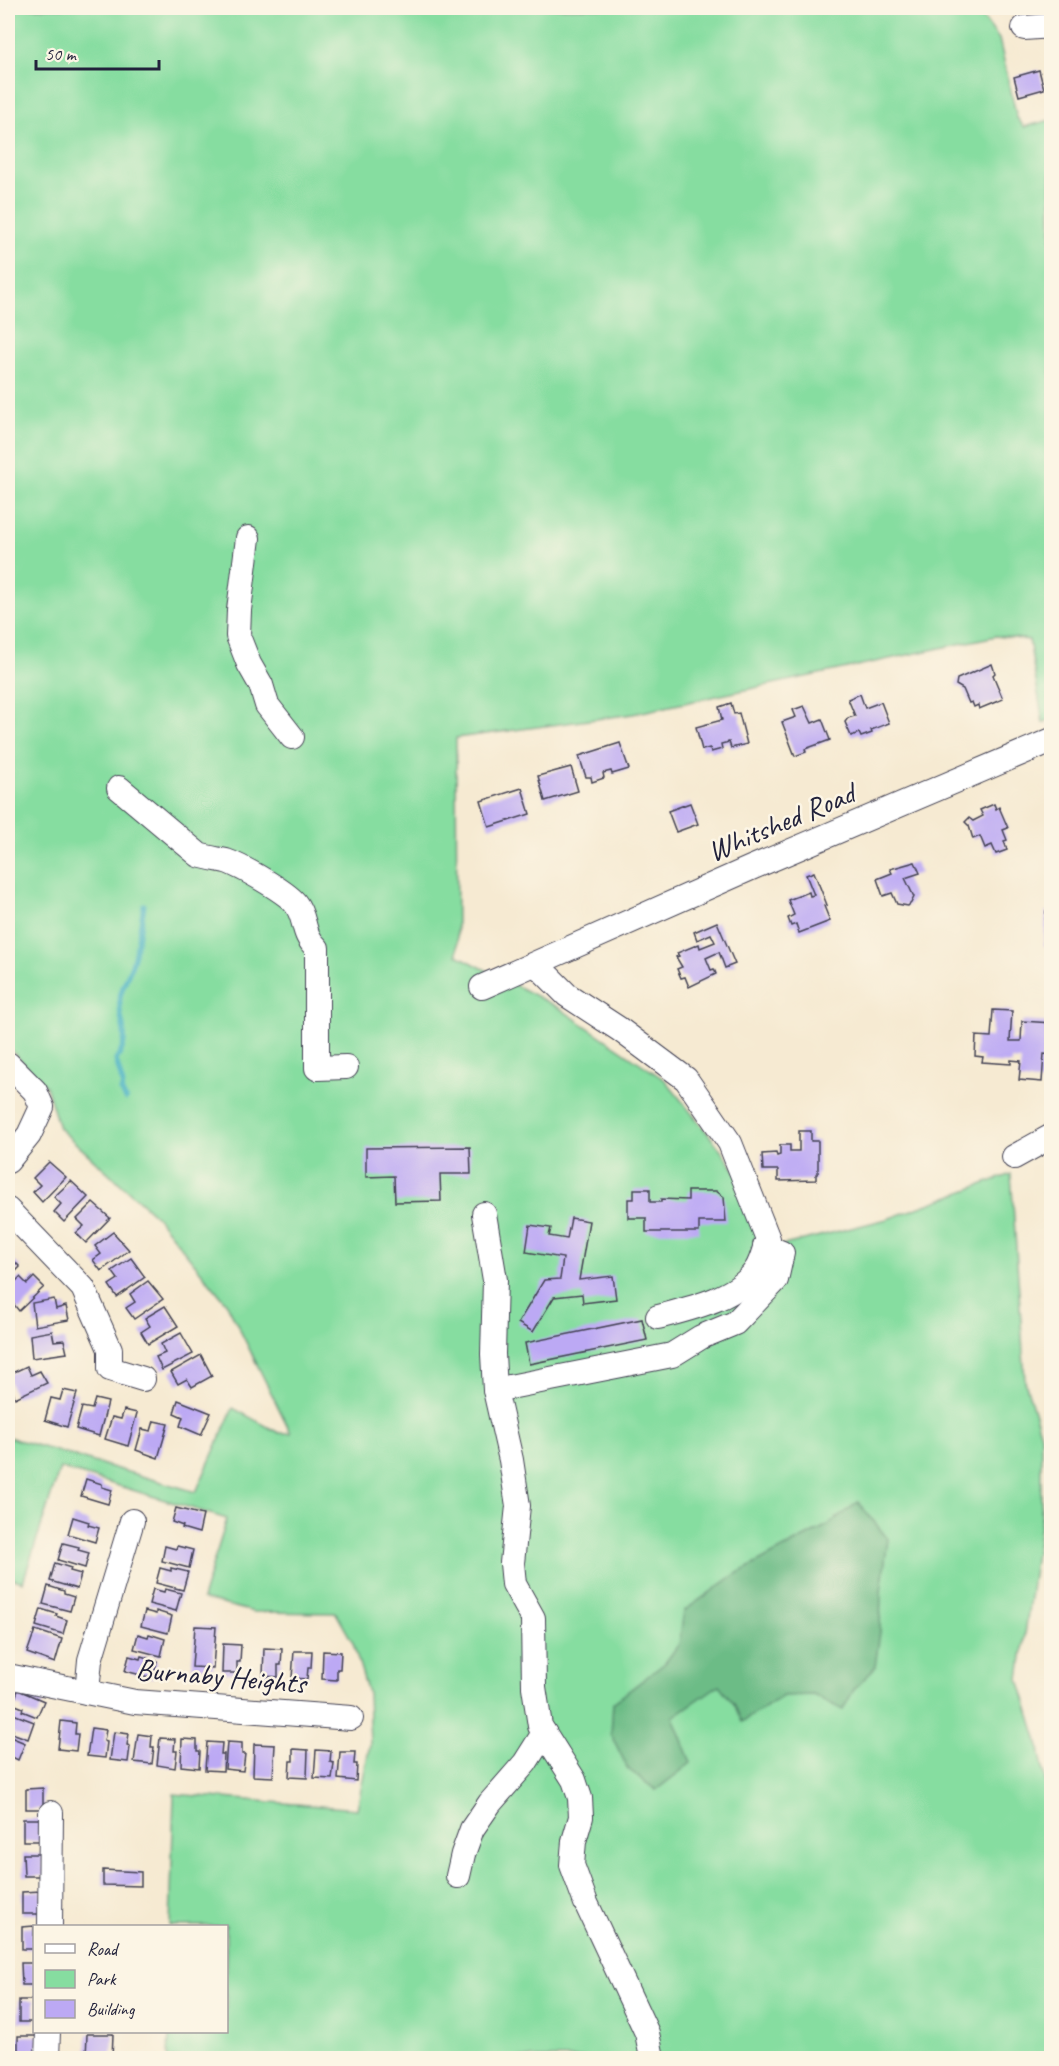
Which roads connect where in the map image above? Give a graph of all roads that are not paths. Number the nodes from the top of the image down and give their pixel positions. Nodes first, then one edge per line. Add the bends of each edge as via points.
1 (1052, 26) edge
2 (1024, 28) dead end
3 (248, 538) dead end
4 (292, 737) dead end
5 (1052, 740) edge
6 (119, 788) dead end
7 (536, 964) junction
8 (482, 987) dead end
9 (8, 1064) edge
10 (346, 1067) dead end
11 (1052, 1136) edge
12 (1014, 1157) dead end
13 (8, 1161) edge
14 (8, 1210) edge
15 (484, 1214) dead end
16 (767, 1242) junction
17 (658, 1317) dead end
18 (143, 1380) dead end
19 (495, 1390) junction
20 (132, 1521) dead end
21 (8, 1676) edge
22 (87, 1692) junction
23 (351, 1718) dead end
24 (544, 1733) junction
25 (51, 1813) dead end
26 (458, 1876) dead end
27 (50, 1925) edge
28 (48, 2033) edge
29 (47, 2058) edge
30 (652, 2058) edge

1 - 2 street
3 - 4 street via 238,636 267,705
5 - 7 street, Whitshed Road
6 - 10 street via 199,855 227,861 282,891 294,902 309,941 317,948 317,1068
7 - 8 street, Whitshed Road
7 - 16 street via 567,995 686,1079 730,1143
9 - 13 street via 35,1091 42,1107 29,1135
11 - 12 street
14 - 18 street via 83,1288 110,1349 110,1369
15 - 19 street via 495,1280
16 - 17 street via 756,1270 739,1287 704,1304
16 - 19 street via 782,1253 776,1280 735,1323 701,1336 672,1355
19 - 24 street via 518,1506 513,1584 533,1618 534,1688
20 - 22 street, Burnaby Heights via 90,1660
21 - 22 street, Burnaby Heights
22 - 23 street, Burnaby Heights via 135,1702
24 - 26 street via 472,1829
24 - 30 street via 574,1780 580,1798 573,1865 586,1903 647,2033
25 - 27 street
28 - 29 street

